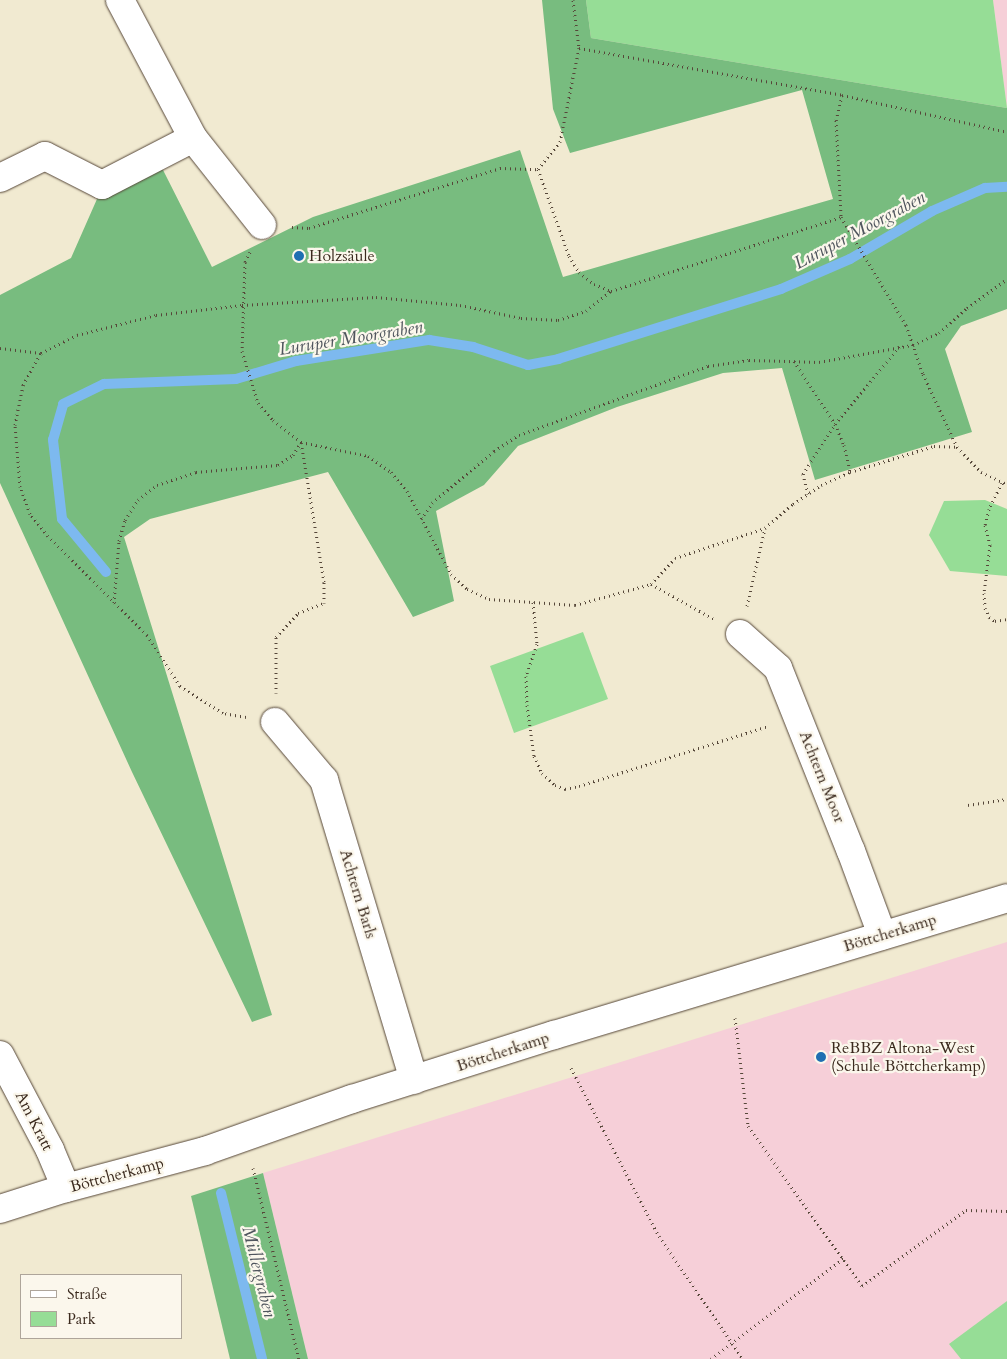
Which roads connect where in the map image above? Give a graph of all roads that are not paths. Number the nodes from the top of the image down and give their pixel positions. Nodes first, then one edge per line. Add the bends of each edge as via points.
1 (120, 0) edge
2 (193, 138) junction
3 (0, 178) edge
4 (262, 225) road end
5 (740, 634) road end
6 (275, 722) road end
7 (1007, 898) edge
8 (882, 934) junction
9 (0, 1055) edge
10 (414, 1080) junction
11 (66, 1188) junction
12 (0, 1210) edge

1 - 2 street
2 - 3 street via 102,185 45,156
2 - 4 street
5 - 8 street, Achtern Moor via 778,668
6 - 10 street, Achtern Barls via 324,780
7 - 8 street, Böttcherkamp
8 - 10 street, Böttcherkamp
9 - 11 street, Am Kratt via 50,1150
10 - 11 street, Böttcherkamp via 205,1151
11 - 12 street, Böttcherkamp

